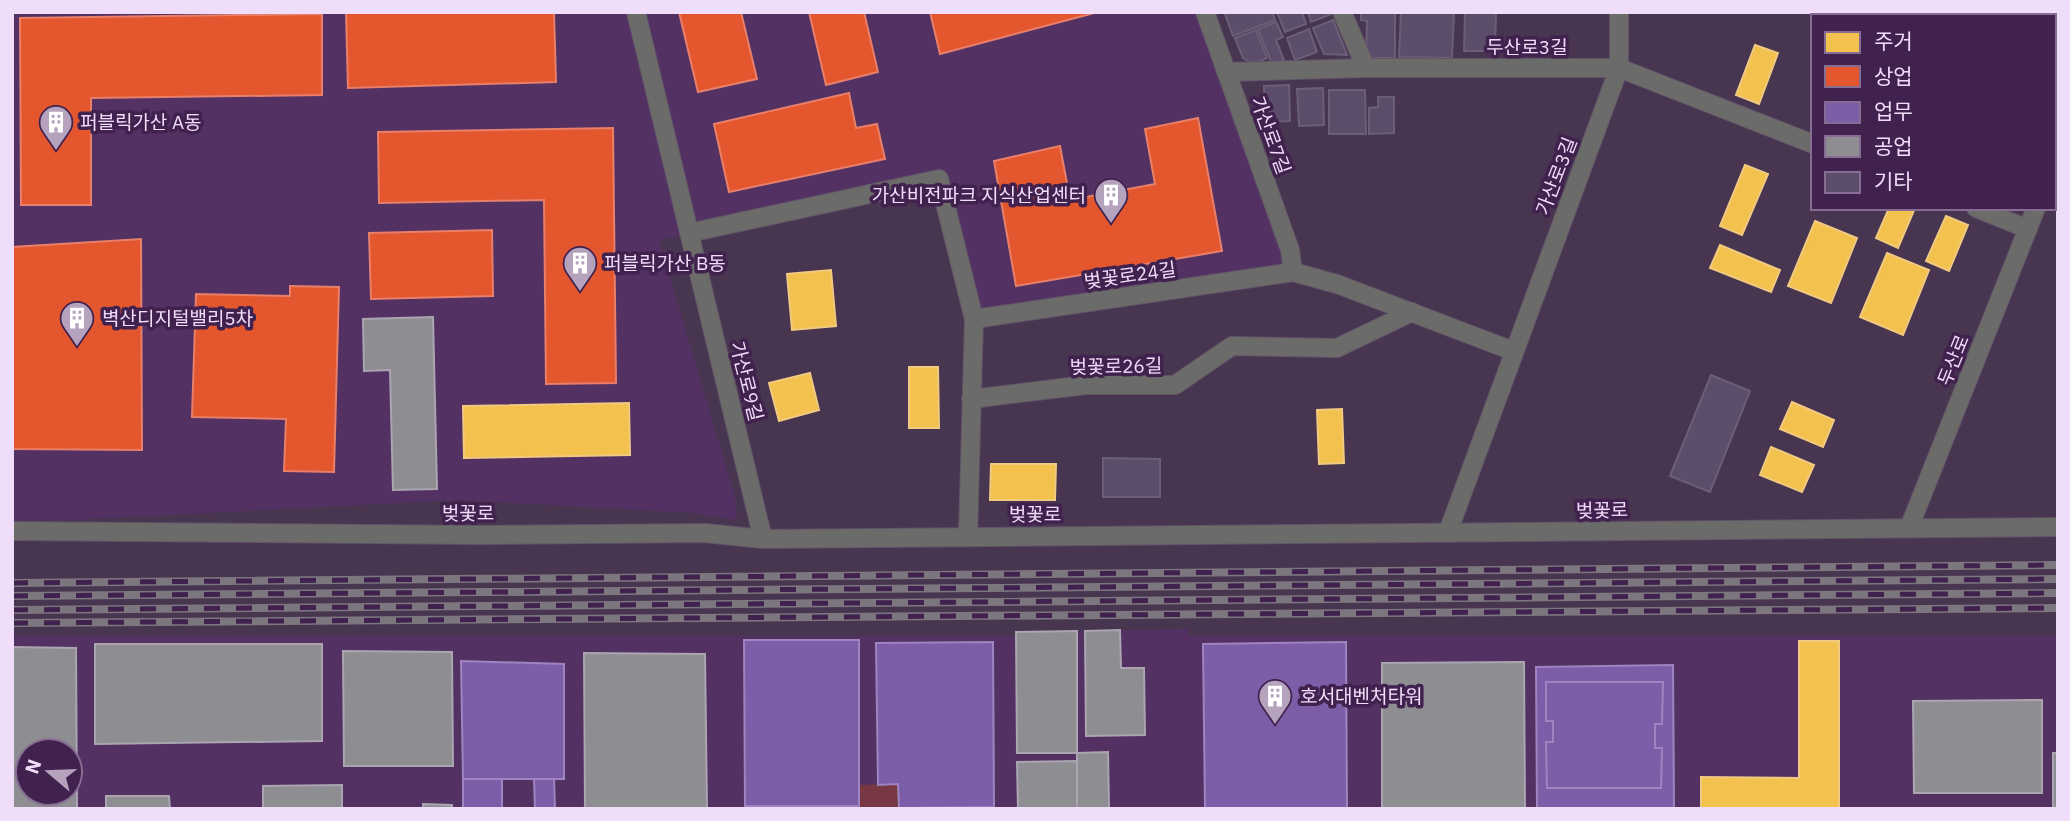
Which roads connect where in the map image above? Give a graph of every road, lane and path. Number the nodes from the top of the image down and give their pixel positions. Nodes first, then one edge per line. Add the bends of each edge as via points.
1 (636, 12) edge
2 (1205, 12) edge
3 (1342, 12) edge
4 (1619, 12) edge
5 (1366, 68) junction
6 (1619, 68) junction
7 (1226, 72) junction
8 (1811, 143) edge
9 (1981, 210) edge
10 (2035, 210) edge
11 (2028, 229) junction
12 (689, 233) junction
13 (1293, 272) junction
14 (1412, 312) junction
15 (974, 319) junction
16 (1513, 351) junction
17 (971, 399) junction
18 (1909, 527) junction
19 (2058, 527) edge
20 (12, 531) edge
21 (1447, 532) junction
22 (968, 536) junction
23 (763, 539) junction

1 - 12 street, 가산로9길
2 - 7 street, 가산로7길
3 - 5 street
4 - 6 street, 가산로3길
5 - 6 street, 두산로3길
5 - 7 street, 두산로3길
6 - 8 street, 두산로3길
6 - 16 street, 가산로3길
7 - 13 street, 가산로7길 via 1290,250
9 - 11 street
10 - 11 street, 두산로
11 - 18 street, 두산로
12 - 15 street via 939,179
12 - 23 street, 가산로9길
13 - 14 street
13 - 15 street, 벚꽃로24길
14 - 16 street
14 - 17 street, 벚꽃로26길 via 1337,348 1232,346 1175,385 1086,385
15 - 17 street
16 - 21 street, 가산로3길
17 - 22 street
18 - 19 street, 벚꽃로
18 - 21 street, 벚꽃로
20 - 23 street, 벚꽃로 via 705,533
21 - 22 street, 벚꽃로
22 - 23 street, 벚꽃로

